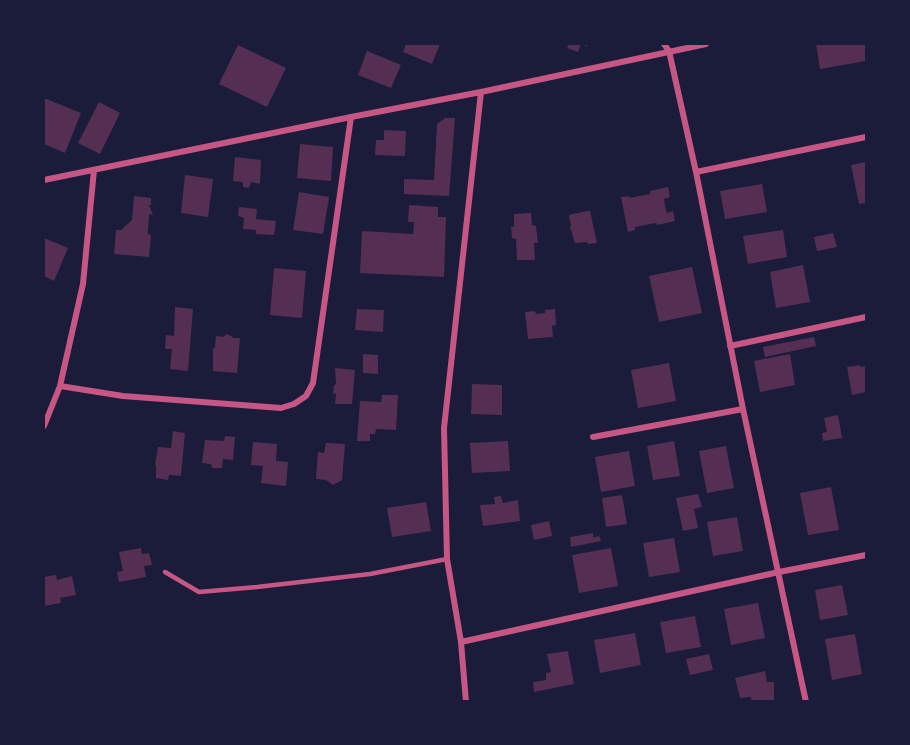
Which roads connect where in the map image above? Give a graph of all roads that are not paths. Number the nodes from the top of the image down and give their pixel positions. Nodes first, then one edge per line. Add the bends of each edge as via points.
1 (664, 44) edge
2 (706, 44) edge
3 (669, 51) junction
4 (481, 92) junction
5 (351, 117) junction
6 (867, 137) edge
7 (94, 170) junction
8 (696, 172) junction
9 (44, 180) edge
10 (867, 317) edge
11 (730, 346) junction
12 (60, 386) junction
13 (743, 409) junction
14 (44, 426) edge
15 (593, 437) dead end
16 (867, 555) edge
17 (447, 559) junction
18 (165, 572) dead end
19 (779, 572) junction
20 (461, 642) junction
21 (466, 702) edge
22 (806, 702) edge

1 - 3 street
2 - 3 street
3 - 4 street
3 - 8 street
4 - 5 street
4 - 17 street via 444,428
5 - 7 street
5 - 12 street via 313,383 306,396 281,408 123,396
6 - 8 street
7 - 9 street
7 - 12 street via 83,284
8 - 11 street
10 - 11 street
11 - 13 street
12 - 14 street
13 - 15 street
13 - 19 street
16 - 19 street
17 - 18 lane via 370,574 200,592
17 - 20 street
19 - 20 street
19 - 22 street
20 - 21 street

